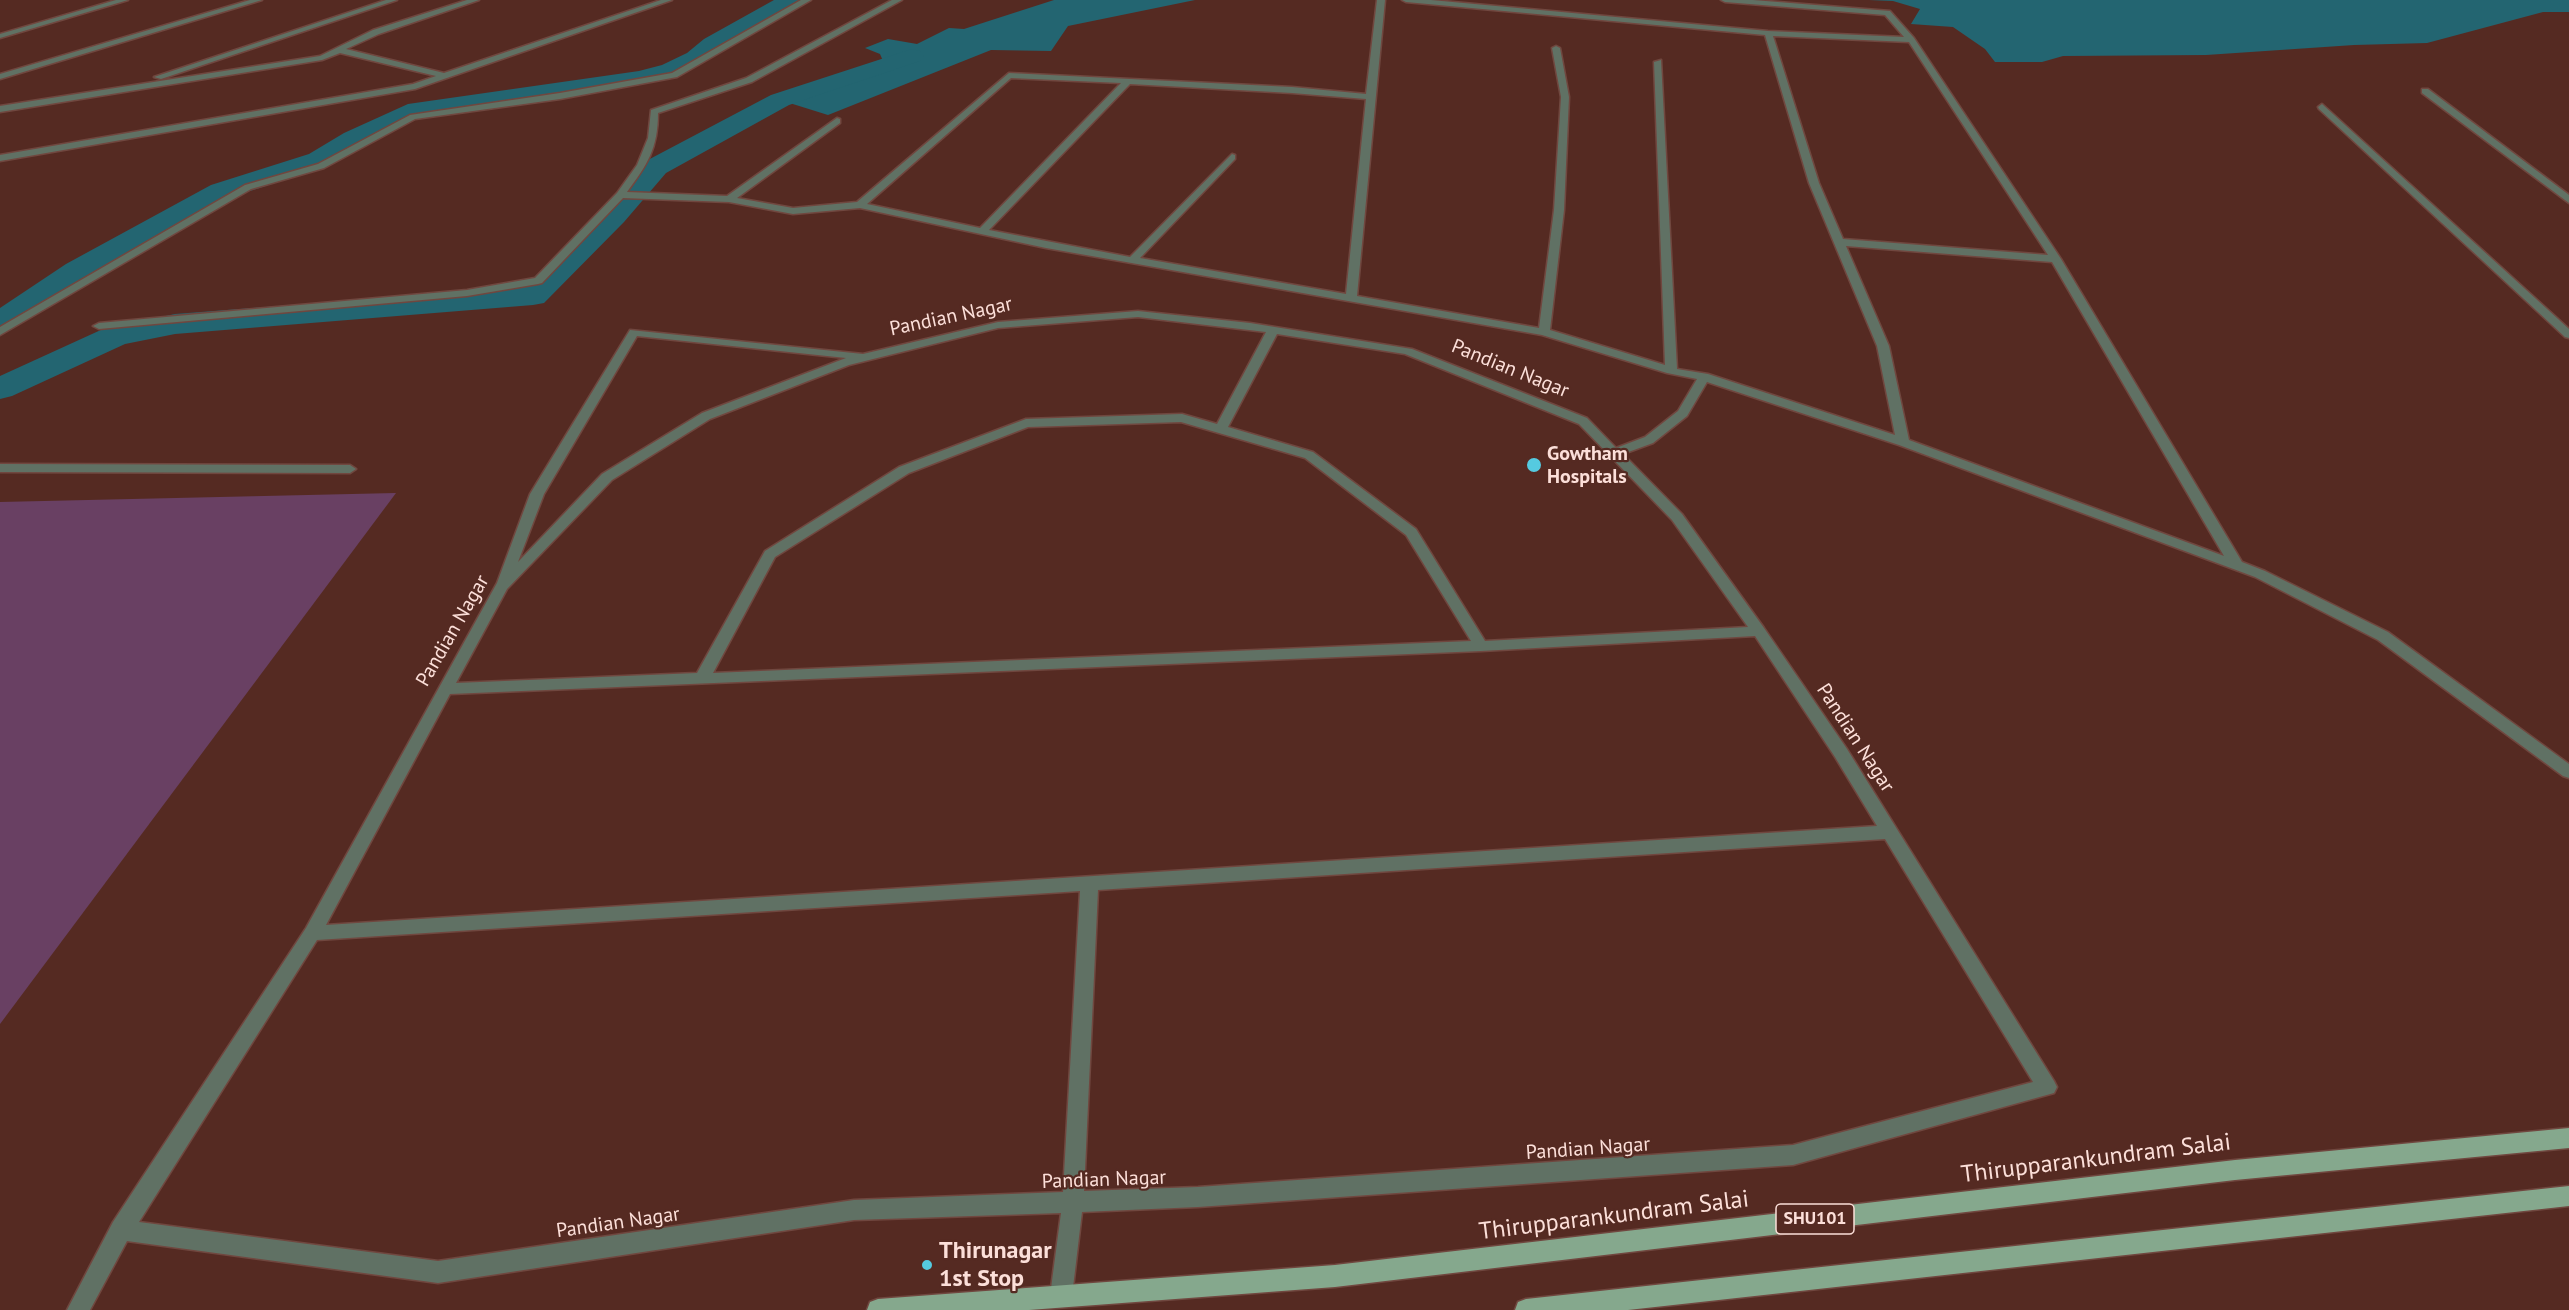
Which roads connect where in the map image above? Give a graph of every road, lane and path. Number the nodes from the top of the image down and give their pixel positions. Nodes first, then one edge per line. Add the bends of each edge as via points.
1 (124, 0) edge
2 (258, 0) edge
3 (393, 0) edge
4 (476, 0) edge
5 (668, 0) edge
6 (807, 0) edge
7 (898, 0) edge
8 (1381, 0) edge
9 (1407, 0) edge
10 (1725, 0) edge
11 (1768, 33) junction
12 (0, 36) edge
13 (1911, 40) junction
14 (1556, 48) dead end
15 (339, 50) junction
16 (1658, 62) dead end
17 (445, 76) junction
18 (0, 77) edge
19 (1128, 81) junction
20 (2426, 91) dead end
21 (112, 92) junction
22 (1370, 97) junction
23 (2322, 107) dead end
24 (0, 109) edge
25 (837, 121) dead end
26 (1232, 157) dead end
27 (0, 158) edge
28 (623, 195) junction
29 (729, 199) junction
30 (2569, 200) edge
31 (860, 205) junction
32 (982, 231) junction
33 (1839, 242) junction
34 (2056, 259) junction
35 (1133, 260) junction
36 (1351, 300) junction
37 (99, 326) dead end
38 (1273, 330) junction
39 (0, 332) edge
40 (1544, 332) junction
41 (2569, 334) edge
42 (866, 357) junction
43 (1671, 370) junction
44 (1704, 377) junction
45 (1220, 430) junction
46 (1903, 442) junction
47 (1614, 453) junction
48 (0, 468) edge
49 (350, 469) dead end
50 (2235, 564) junction
51 (501, 587) junction
52 (1759, 631) junction
53 (1481, 646) junction
54 (703, 677) junction
55 (445, 688) junction
56 (2569, 772) edge
57 (1890, 832) junction
58 (1089, 883) junction
59 (312, 933) junction
60 (2569, 1137) edge
61 (2569, 1196) edge
62 (1073, 1202) junction
63 (121, 1230) junction
64 (1060, 1296) junction
65 (78, 1310) edge
66 (878, 1310) edge
67 (1526, 1310) edge

1 - 12 street
2 - 18 street
3 - 21 street
4 - 15 street via 376,32
5 - 17 street
6 - 39 street via 674,75 413,117 321,166 248,187
7 - 28 street via 748,80 654,112 655,137 647,158
8 - 22 street
9 - 11 street
10 - 13 street via 1887,13
11 - 13 street
11 - 33 street via 1814,183
13 - 34 street
14 - 40 street via 1565,97 1559,210
15 - 17 street
15 - 21 street via 322,58
16 - 43 street
17 - 27 street via 415,86
19 - 22 street
19 - 31 street via 1009,75
19 - 32 street
20 - 30 street
21 - 24 street
22 - 36 street
23 - 41 street
25 - 29 street
26 - 35 street
28 - 29 street
28 - 37 street via 537,281 467,293
29 - 31 street via 793,211
31 - 32 street
32 - 35 street
33 - 34 street
33 - 46 street via 1883,346
34 - 50 street
35 - 36 street
36 - 40 street
38 - 42 street, Pandian Nagar via 1138,314 998,325
38 - 45 street
38 - 47 street, Pandian Nagar via 1408,351 1583,421
40 - 43 street
42 - 51 street, Pandian Nagar via 706,416 626,465 607,477
42 - 51 street via 634,332 537,494
43 - 44 street
44 - 46 street
44 - 47 street via 1683,413 1649,440
45 - 53 street via 1309,455 1411,532
45 - 54 street via 1182,418 1026,423 904,470 770,554
46 - 50 street
47 - 52 street, Pandian Nagar via 1677,517
48 - 49 street
50 - 56 street via 2382,636
51 - 55 street, Pandian Nagar
52 - 53 street
52 - 57 street, Pandian Nagar
53 - 54 street
54 - 55 street
55 - 59 street, Pandian Nagar
57 - 58 street
57 - 62 street, Pandian Nagar via 2047,1088 1793,1155 1198,1197
58 - 59 street
58 - 62 street
59 - 63 street, Pandian Nagar
60 - 64 main road, Thirupparankundram Salai / SHU101 via 2235,1170 1335,1276
61 - 67 main road
62 - 63 street, Pandian Nagar via 854,1210 438,1272
62 - 64 street
63 - 65 street
64 - 66 main road, Thirupparankundram Salai / SHU101

